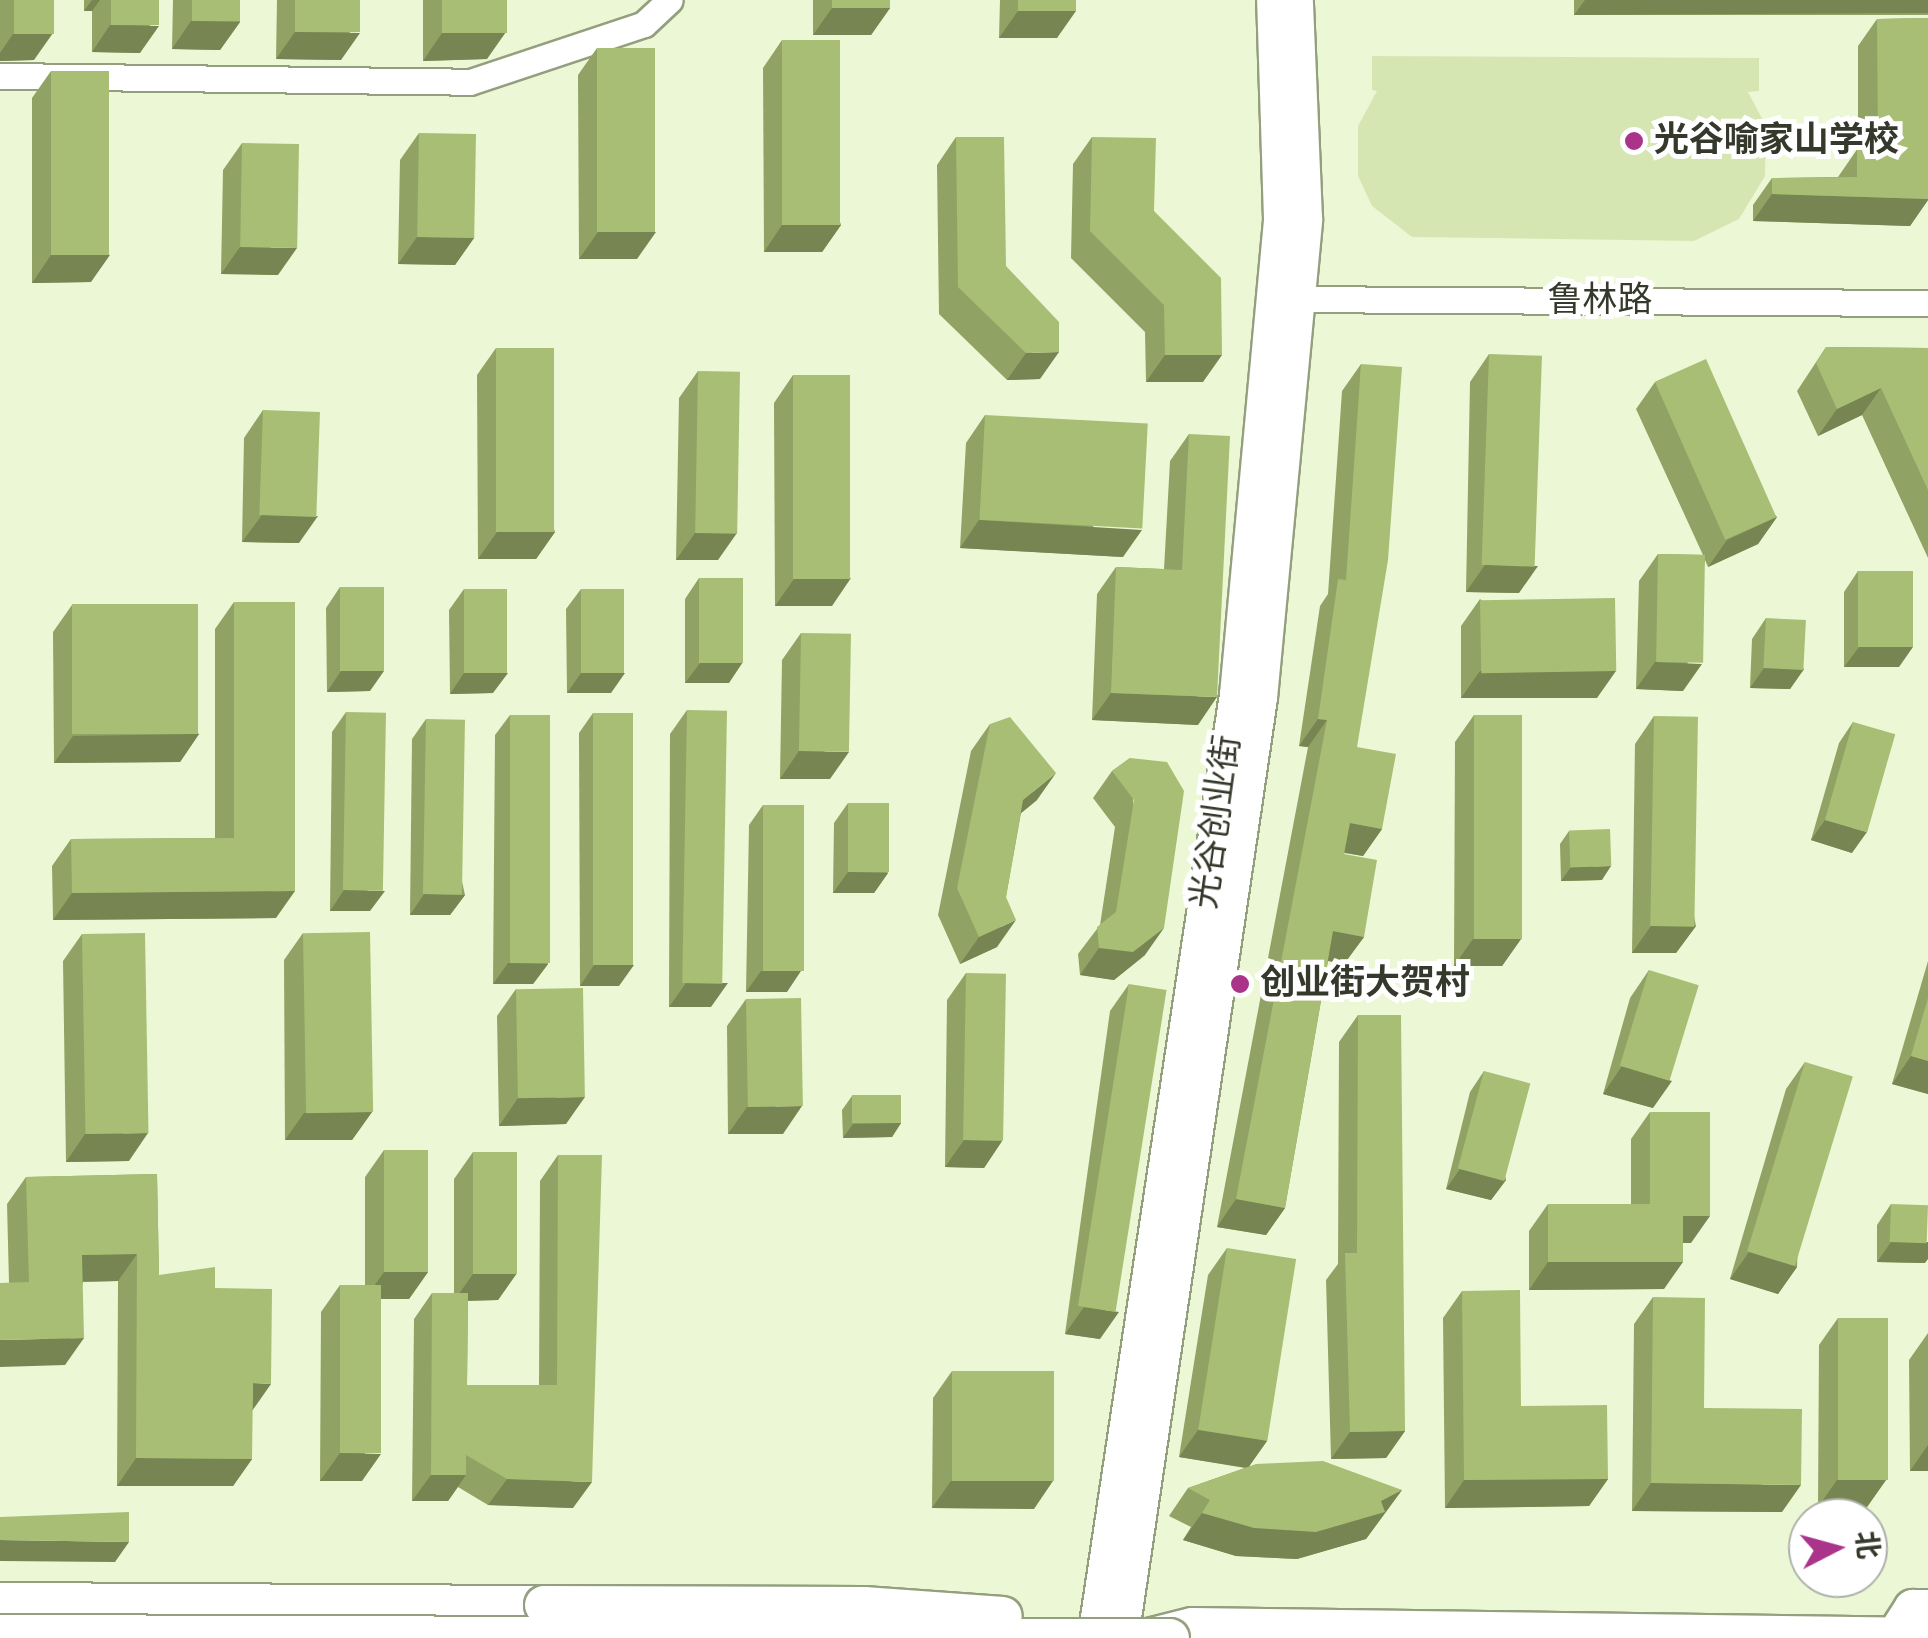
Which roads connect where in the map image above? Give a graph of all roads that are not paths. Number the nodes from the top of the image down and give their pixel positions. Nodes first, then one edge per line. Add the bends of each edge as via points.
1 (670, 0) edge
2 (1272, 0) edge
3 (1297, 0) edge
4 (0, 76) edge
5 (1286, 299) junction
6 (1928, 303) edge
7 (0, 1602) edge
8 (1928, 1609) edge
9 (0, 1617) edge
10 (0, 1634) edge
11 (1912, 1634) edge
12 (1095, 1638) edge
13 (1122, 1638) edge
14 (1136, 1638) edge
15 (1170, 1638) edge
16 (1184, 1638) edge

1 - 4 street via 644,24 470,82
2 - 5 main road, 光谷创业街
3 - 5 main road, 光谷创业街 via 1306,219
5 - 6 street, 鲁林路
5 - 12 main road, 光谷创业街 via 1236,695
5 - 13 main road, 光谷创业街 via 1261,698
7 - 16 highway, bridge via 864,1606
8 - 11 highway via 1913,1608
9 - 12 main road via 1046,1628
10 - 15 highway, bridge
11 - 14 main road via 1192,1624

